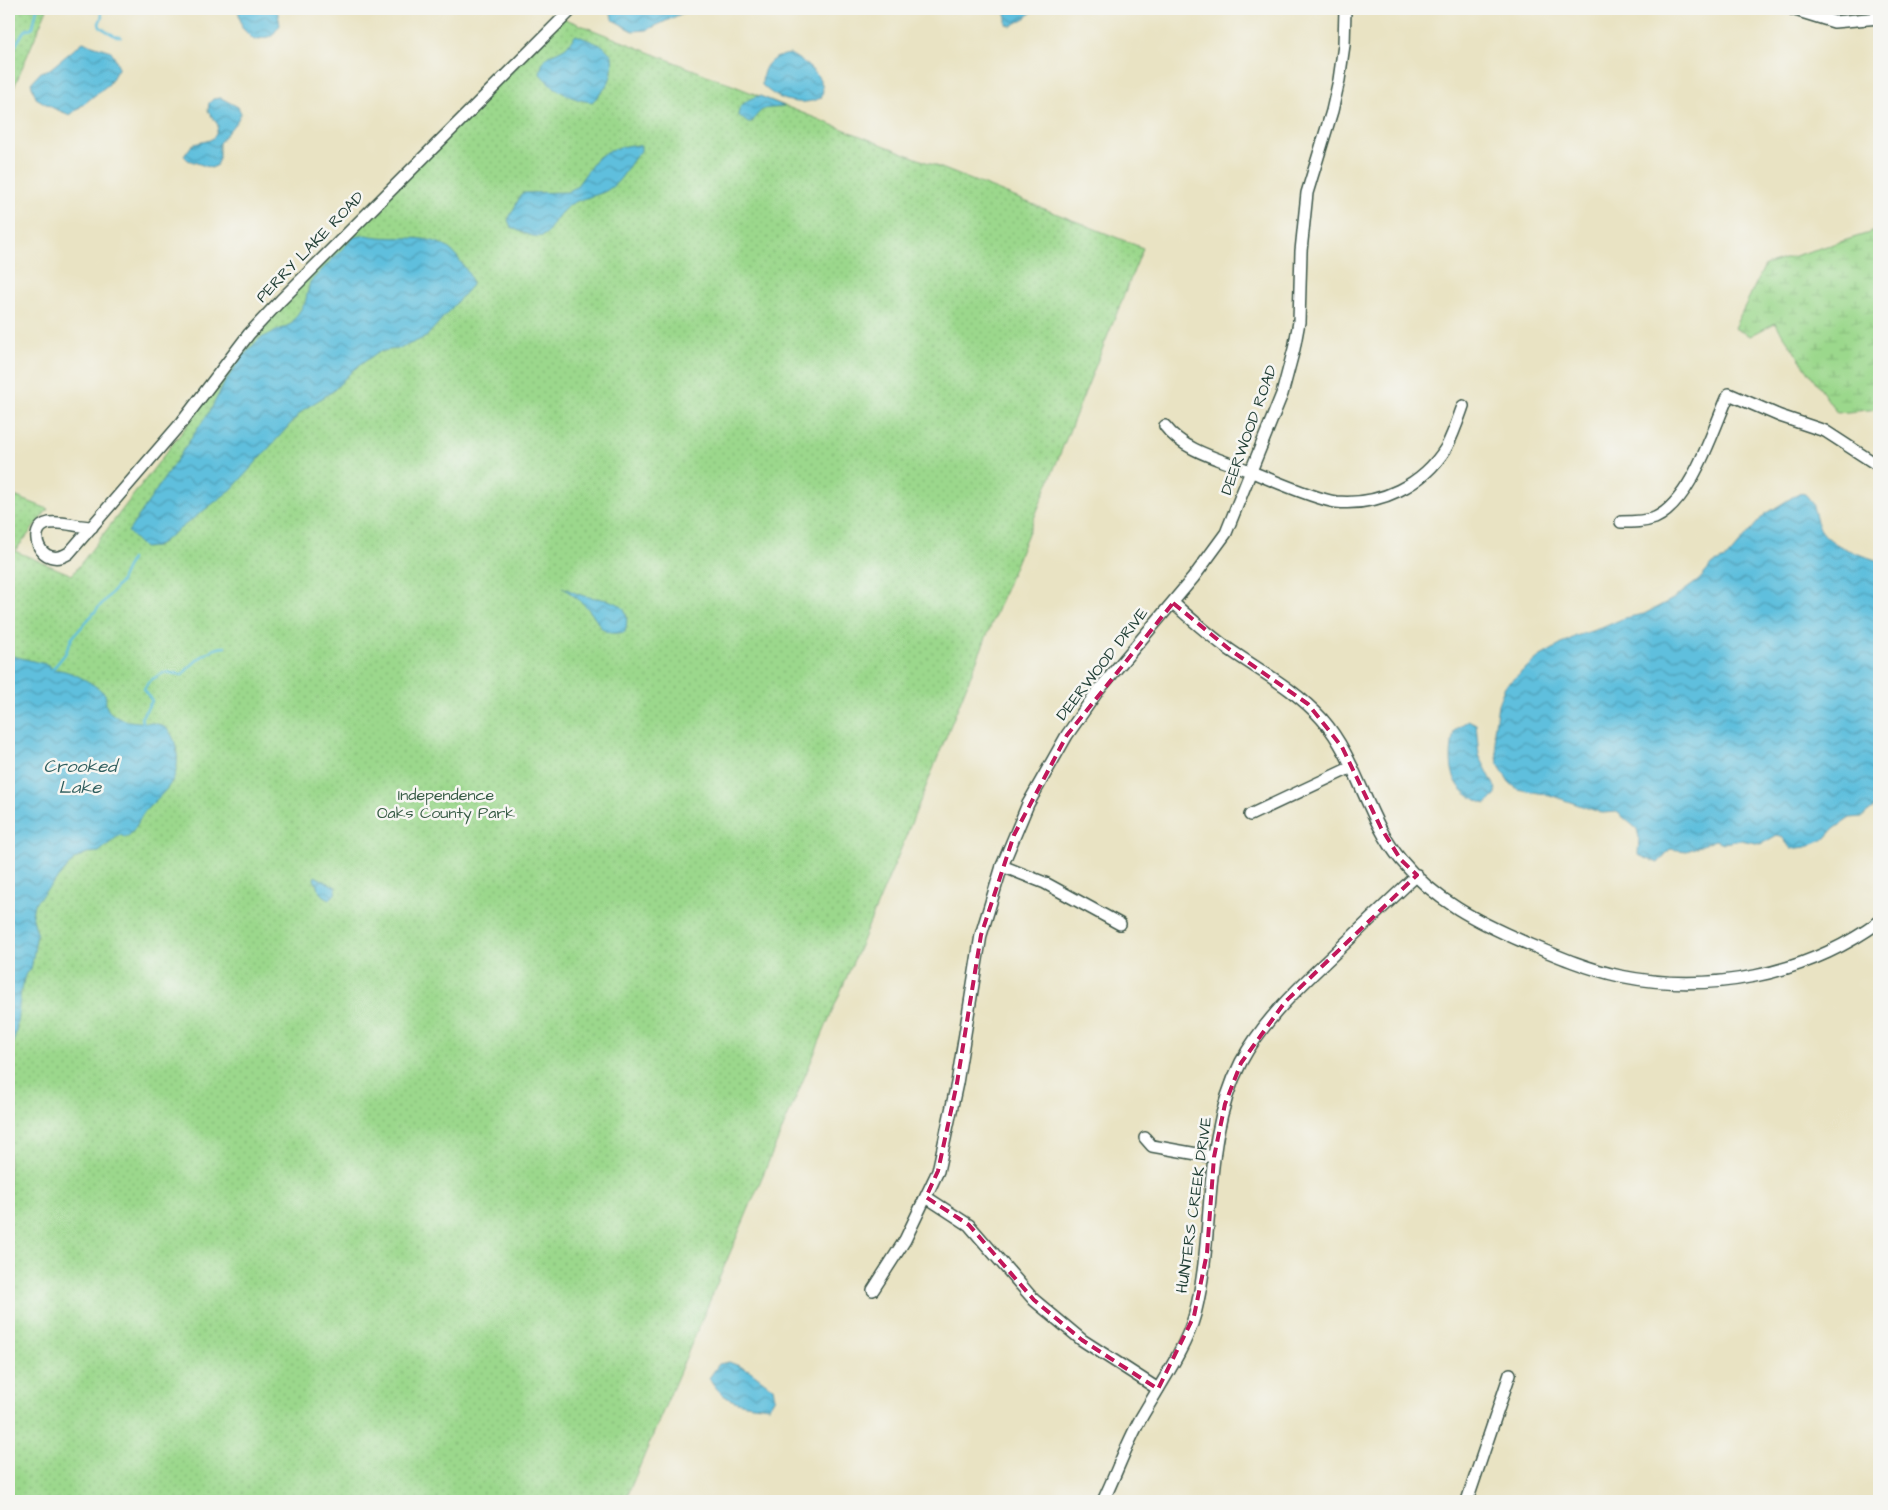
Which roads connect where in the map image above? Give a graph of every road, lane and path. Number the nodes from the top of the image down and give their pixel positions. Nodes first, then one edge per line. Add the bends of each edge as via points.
1 (572, 9) edge
2 (1346, 9) edge
3 (1792, 9) edge
4 (1879, 18) edge
5 (1463, 406) dead end
6 (1165, 426) dead end
7 (1879, 466) edge
8 (1252, 472) junction
9 (1621, 522) dead end
10 (92, 527) junction
11 (1173, 603) junction
12 (1352, 767) junction
13 (1250, 815) dead end
14 (1002, 866) junction
15 (1417, 875) junction
16 (1879, 922) edge
17 (1120, 924) dead end
18 (1145, 1138) dead end
19 (1214, 1157) junction
20 (926, 1197) junction
21 (873, 1290) dead end
22 (1510, 1374) dead end
23 (1158, 1389) junction
24 (1103, 1501) edge
25 (1468, 1501) edge

1 - 10 street, PERRY LAKE ROAD via 281,300
2 - 8 street, DEERWOOD ROAD via 1339,80 1307,193 1303,219 1299,322 1294,349 1282,394
3 - 4 street via 1834,22
5 - 8 street via 1450,439 1436,462 1412,483 1393,494 1372,500 1335,502
6 - 8 street via 1183,444
7 - 9 street via 1825,430 1780,416 1729,394 1693,476 1671,507 1649,520
8 - 11 street, DEERWOOD ROAD via 1226,533
10 - 10 street, PERRY LAKE ROAD via 76,527 61,522 46,524 38,532 39,550 49,556 63,557
11 - 12 street via 1228,649 1308,704 1324,721
11 - 14 street, DEERWOOD DRIVE via 1097,692 1067,735 1028,804
12 - 13 street
12 - 15 street via 1381,828 1401,860
14 - 17 street
14 - 20 street, DEERWOOD DRIVE via 981,935 957,1083 938,1171
15 - 16 street via 1452,907 1482,924 1569,961 1648,981 1715,982 1774,972 1809,961
15 - 19 street, HUNTERS CREEK DRIVE via 1306,981 1255,1039 1227,1096
18 - 19 street via 1152,1146
19 - 23 street, HUNTERS CREEK DRIVE via 1207,1252 1194,1316
20 - 21 street via 905,1240
20 - 23 street via 969,1224 1013,1278 1055,1317 1122,1367
22 - 25 street
23 - 24 street, HUNTERS CREEK DRIVE

